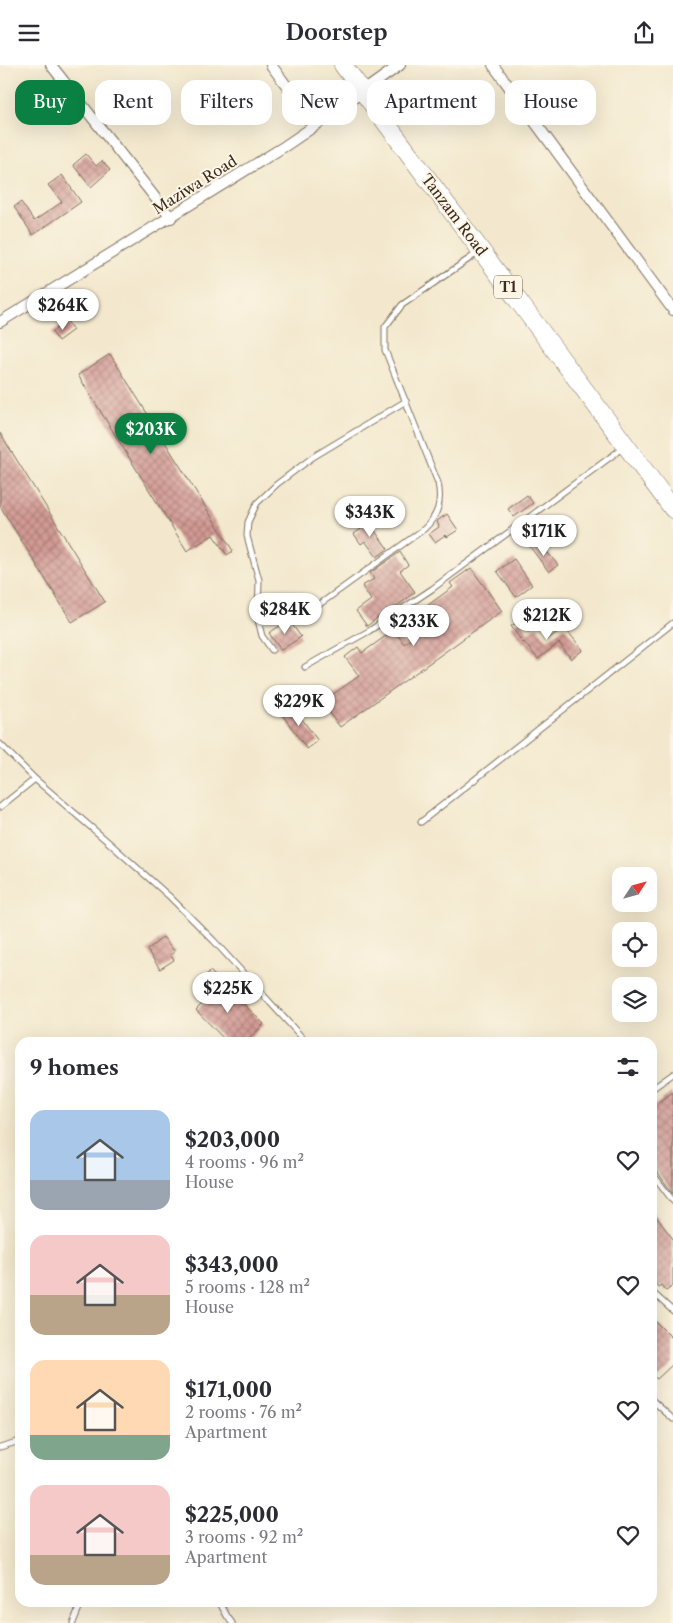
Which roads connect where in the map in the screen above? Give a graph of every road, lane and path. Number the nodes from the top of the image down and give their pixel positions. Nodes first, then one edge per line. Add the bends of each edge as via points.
1 (51, 65) edge
2 (271, 65) edge
3 (343, 65) edge
4 (400, 65) edge
5 (493, 65) edge
6 (282, 80) edge
7 (362, 91) junction
8 (357, 95) edge
9 (316, 125) edge
10 (171, 218) junction
11 (481, 250) junction
12 (673, 310) edge
13 (0, 322) edge
14 (406, 401) junction
15 (627, 445) junction
16 (673, 509) edge
17 (302, 617) dead end
18 (673, 623) edge
19 (272, 650) dead end
20 (305, 667) dead end
21 (0, 744) edge
22 (34, 779) junction
23 (0, 807) edge
24 (421, 821) dead end
25 (302, 1037) edge
26 (673, 1074) edge
27 (657, 1085) edge
28 (657, 1180) edge
29 (673, 1201) edge
30 (657, 1297) edge
31 (673, 1311) edge
32 (657, 1405) edge
33 (673, 1419) edge
34 (15, 1442) edge
35 (0, 1447) edge
36 (79, 1607) edge
37 (222, 1607) edge
38 (73, 1623) edge
39 (232, 1623) edge

1 - 10 street
2 - 6 street
3 - 7 highway, Tanzam Road / T1
4 - 7 street, Maziwa Road
5 - 12 street
7 - 8 street, Maziwa Road
7 - 11 highway, Tanzam Road / T1
9 - 10 street, Maziwa Road
10 - 13 street, Maziwa Road
11 - 14 lane via 402,305 385,327 385,349
11 - 15 highway, Tanzam Road / T1
14 - 17 lane via 438,483 440,503 434,518 424,529
14 - 19 lane via 313,457 257,503 248,522 247,536 259,580 258,620 262,636
15 - 16 highway, Tanzam Road / T1
15 - 20 lane via 432,589 369,631
18 - 24 lane
21 - 22 lane
22 - 23 lane
22 - 25 lane via 170,897
26 - 27 lane
28 - 29 lane
30 - 31 lane
32 - 33 lane
34 - 35 lane
36 - 38 lane
37 - 39 lane

